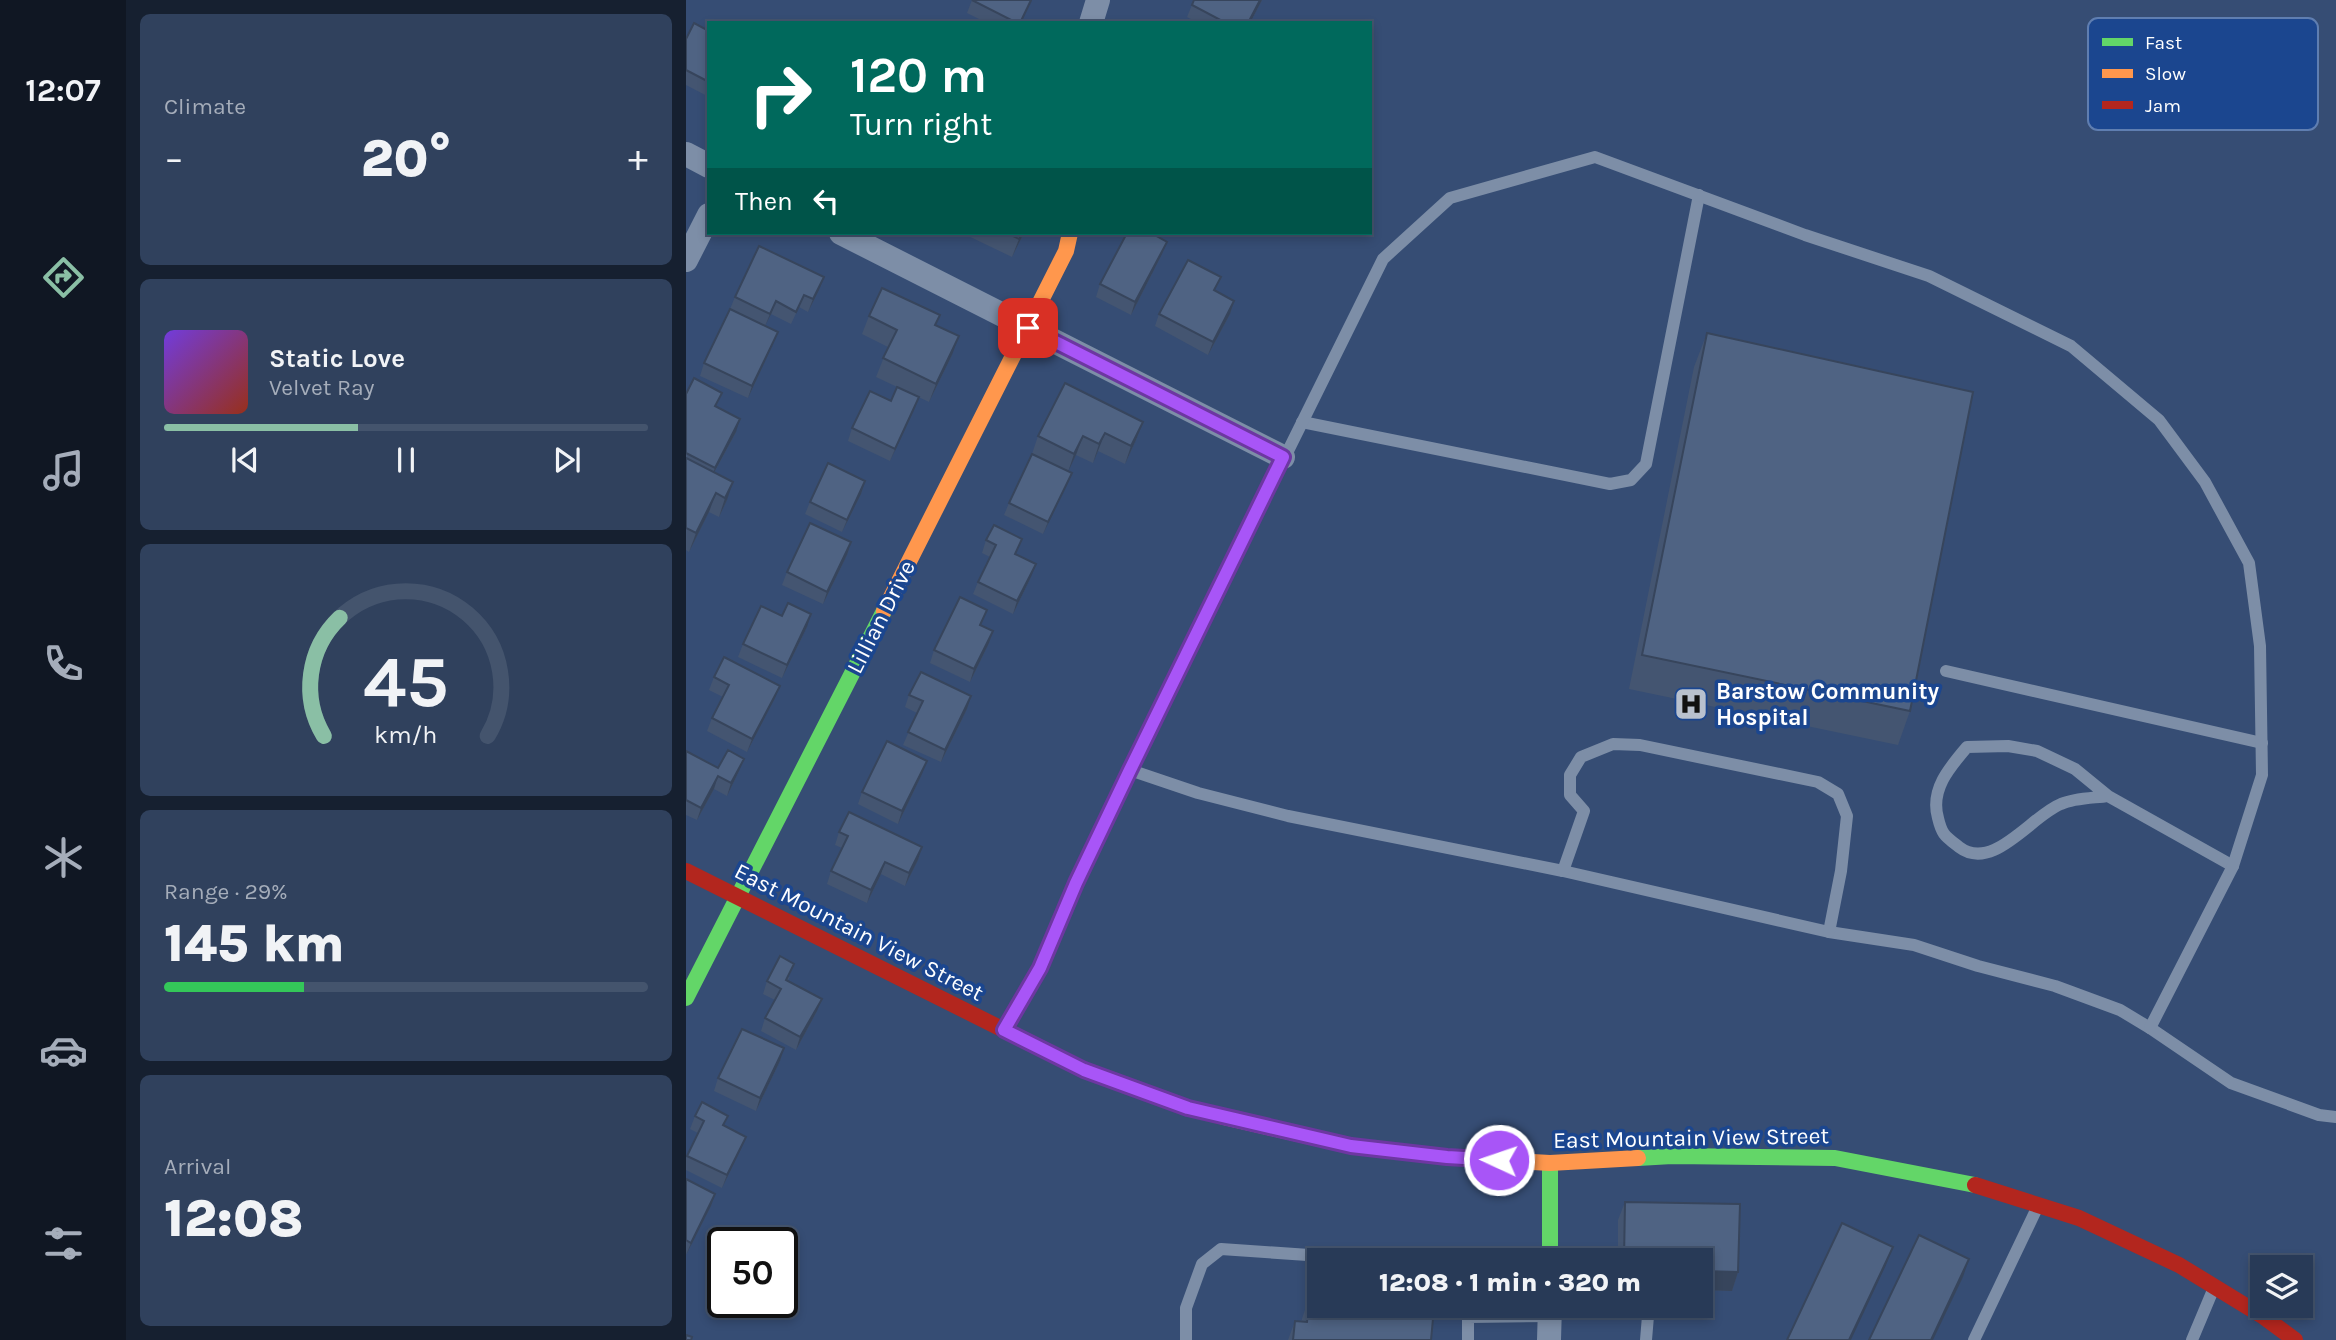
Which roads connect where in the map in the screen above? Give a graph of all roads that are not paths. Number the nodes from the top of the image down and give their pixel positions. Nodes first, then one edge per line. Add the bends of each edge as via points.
1 (1098, 0) edge
2 (1092, 21) edge
3 (686, 154) edge
4 (707, 165) edge
5 (1699, 195) junction
6 (707, 219) edge
7 (845, 235) edge
8 (1070, 235) edge
9 (686, 260) edge
10 (1028, 328) junction
11 (1301, 422) junction
12 (1283, 457) junction
13 (1946, 671) dead end
14 (2262, 743) junction
15 (1130, 770) junction
16 (2108, 796) junction
17 (2233, 866) junction
18 (686, 871) edge
19 (1563, 871) junction
20 (738, 897) junction
21 (1829, 932) junction
22 (686, 998) edge
23 (2150, 1028) junction
24 (1004, 1030) junction
25 (2336, 1117) edge
26 (1550, 1163) junction
27 (2039, 1205) junction
28 (1550, 1248) edge
29 (1307, 1254) edge
30 (2215, 1287) junction
31 (1467, 1318) edge
32 (1531, 1318) edge
33 (1648, 1318) edge
34 (1549, 1320) edge
35 (1186, 1340) edge
36 (1468, 1340) edge
37 (1646, 1340) edge
38 (1974, 1340) edge
39 (2192, 1340) edge
40 (2295, 1340) edge

1 - 2 street
3 - 4 street
5 - 11 lane via 1595,157 1450,198 1383,259
5 - 11 lane via 1646,464 1631,480 1610,484
5 - 14 lane via 1941,282 2071,346 2159,420 2205,482 2249,562 2260,646
6 - 9 street
7 - 10 street
8 - 10 main road, Lillian Drive
10 - 12 street
10 - 20 main road, Lillian Drive
11 - 12 lane
12 - 15 lane
13 - 14 lane
14 - 17 lane via 2262,775
15 - 19 lane via 1288,816
15 - 24 lane via 1040,968
16 - 16 lane via 2075,769 2037,751 1967,747 1947,771 1934,804 1942,834 1965,852 1983,853 2006,844 2061,804
16 - 17 lane
17 - 23 lane
18 - 20 main road, East Mountain View Street
19 - 21 lane
19 - 21 lane via 1584,811 1570,795 1570,775 1581,757 1613,744 1640,745 1818,782 1838,794 1847,816
20 - 22 main road, Lillian Drive
20 - 24 main road, East Mountain View Street
21 - 23 lane via 1914,945 2055,986 2120,1010
23 - 25 lane via 2231,1083
24 - 26 main road, East Mountain View Street via 1084,1070 1188,1108 1351,1146
26 - 27 main road, East Mountain View Street via 1672,1156 1835,1158 1963,1181
26 - 28 main road
27 - 30 main road, East Mountain View Street via 2079,1218
27 - 38 lane
29 - 35 lane via 1221,1248 1202,1264 1186,1308
30 - 39 lane
30 - 40 main road, East Mountain View Street
31 - 36 lane
32 - 34 lane
33 - 37 lane

